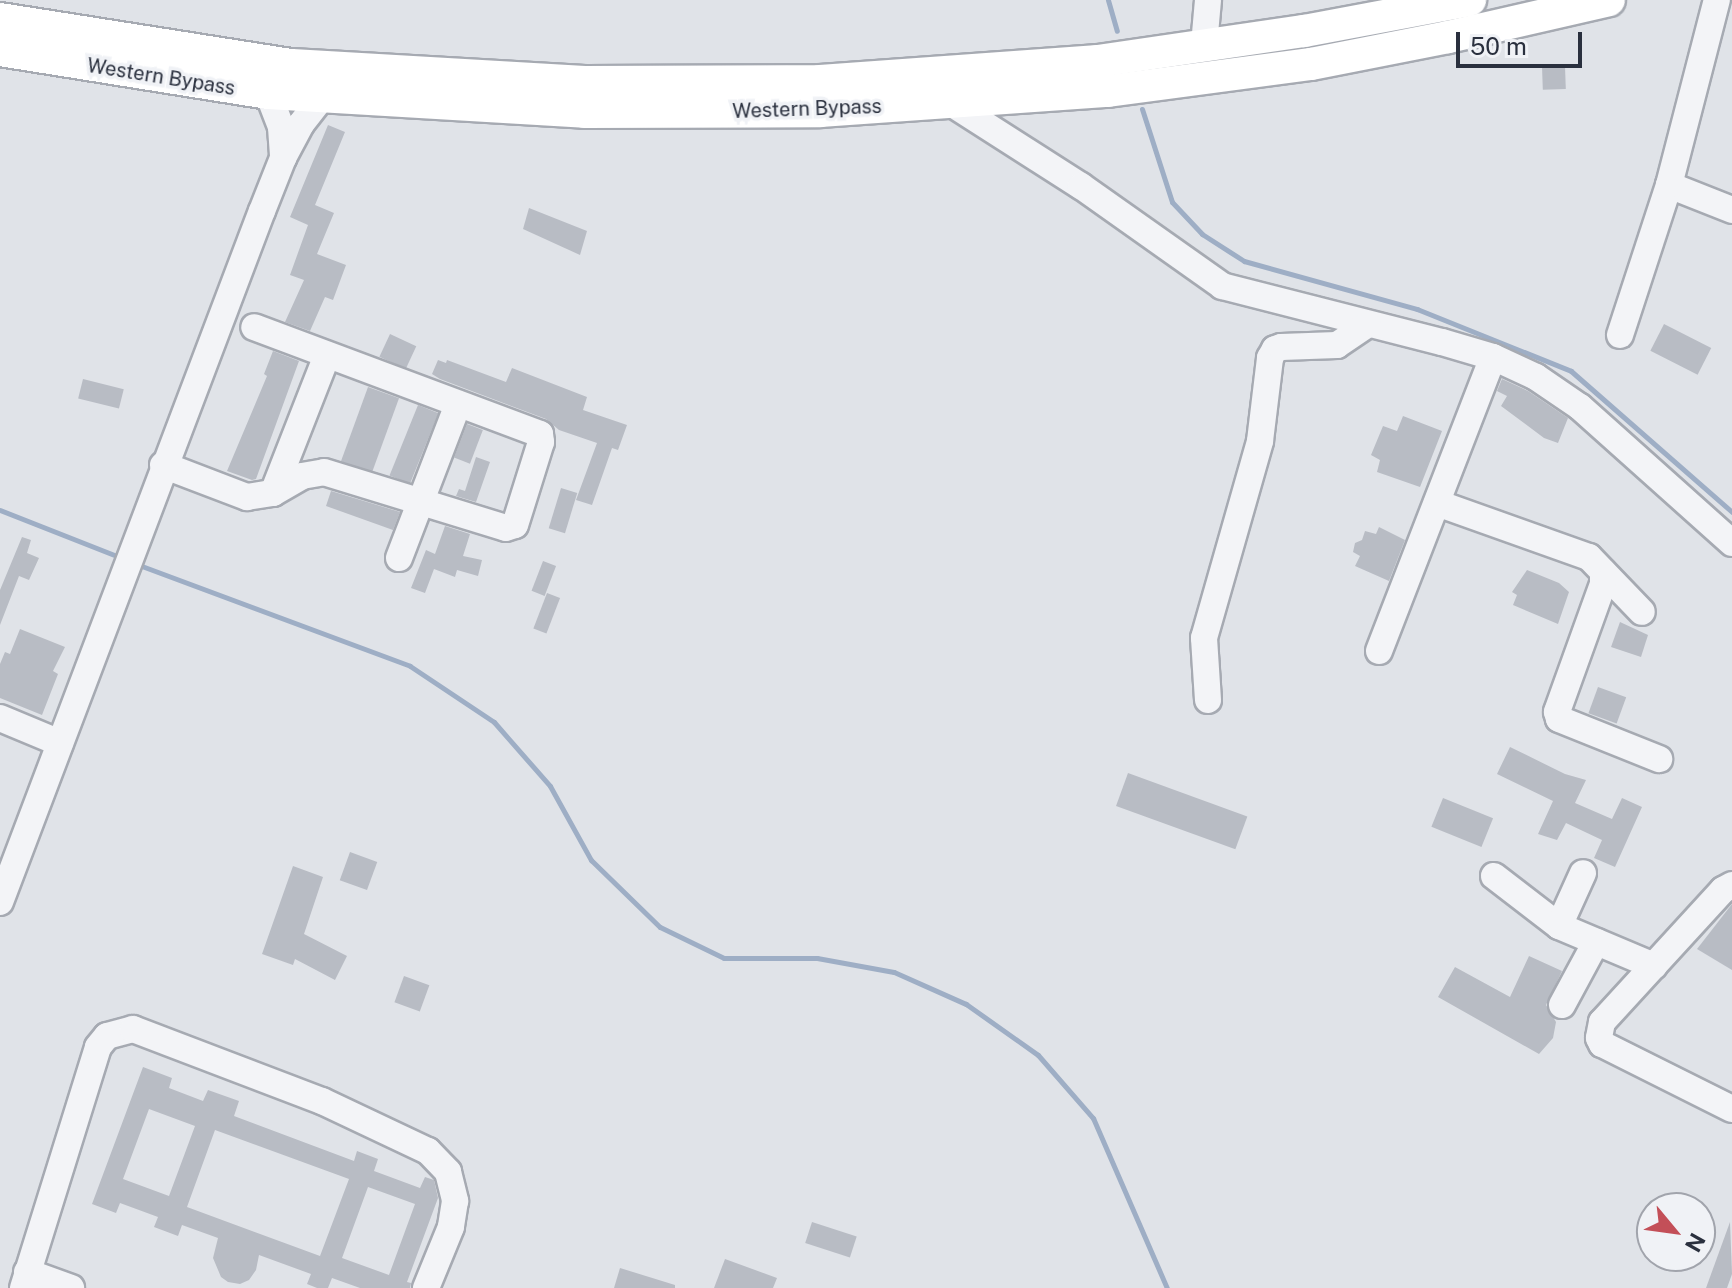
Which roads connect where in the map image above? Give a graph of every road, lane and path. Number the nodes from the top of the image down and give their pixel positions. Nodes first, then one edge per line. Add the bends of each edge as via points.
1 (1208, 0) edge
2 (1470, 0) edge
3 (1609, 0) edge
4 (1717, 0) edge
5 (0, 19) edge
6 (1204, 45) junction
7 (0, 50) edge
8 (268, 93) junction
9 (322, 97) junction
10 (951, 103) junction
11 (283, 158) junction
12 (1669, 185) junction
13 (1732, 210) edge
14 (1368, 324) junction
15 (254, 327) dead end
16 (1620, 335) dead end
17 (327, 355) junction
18 (1493, 357) junction
19 (458, 404) junction
20 (163, 465) junction
21 (273, 493) junction
22 (420, 499) junction
23 (1437, 503) junction
24 (1732, 543) edge
25 (399, 558) dead end
26 (1603, 572) junction
27 (1642, 612) dead end
28 (1379, 651) dead end
29 (1208, 700) dead end
30 (0, 718) edge
31 (60, 743) junction
32 (1659, 759) dead end
33 (1583, 873) dead end
34 (1494, 876) dead end
35 (1732, 885) edge
36 (0, 902) edge
37 (1559, 926) junction
38 (1596, 942) junction
39 (1654, 966) junction
40 (1562, 1005) dead end
41 (1732, 1109) edge
42 (25, 1280) edge
43 (71, 1288) edge
44 (426, 1288) edge

1 - 6 street
2 - 6 main road, Western Bypass
3 - 10 main road, Western Bypass via 1311,64 1108,91
4 - 12 street
5 - 6 main road, Western Bypass via 292,65 585,82 835,80 1098,61
7 - 8 main road, Western Bypass
8 - 9 main road, Western Bypass
8 - 11 street via 281,127
9 - 10 main road, Western Bypass via 584,112 820,111
9 - 11 street
10 - 14 street via 1222,286
11 - 20 street
12 - 13 street
12 - 16 street
14 - 18 street
14 - 29 street via 1337,345 1281,347 1270,358 1260,441 1204,638
15 - 17 street
17 - 19 street
17 - 21 street
18 - 23 street
18 - 24 street via 1536,377 1580,407
19 - 22 street
19 - 22 street via 540,434 517,520 506,528
20 - 21 street via 247,497
20 - 31 street
21 - 22 street via 314,471
22 - 25 street
23 - 26 street via 1589,557
23 - 28 street
26 - 27 street
26 - 32 street via 1559,719
30 - 31 street
31 - 36 street
33 - 37 street
34 - 37 street
35 - 39 street
37 - 38 street
38 - 39 street
38 - 40 street
39 - 41 street via 1602,1022 1602,1044
42 - 43 street
42 - 44 street via 98,1047 107,1036 133,1029 322,1101 428,1151 448,1172 455,1201 451,1227

